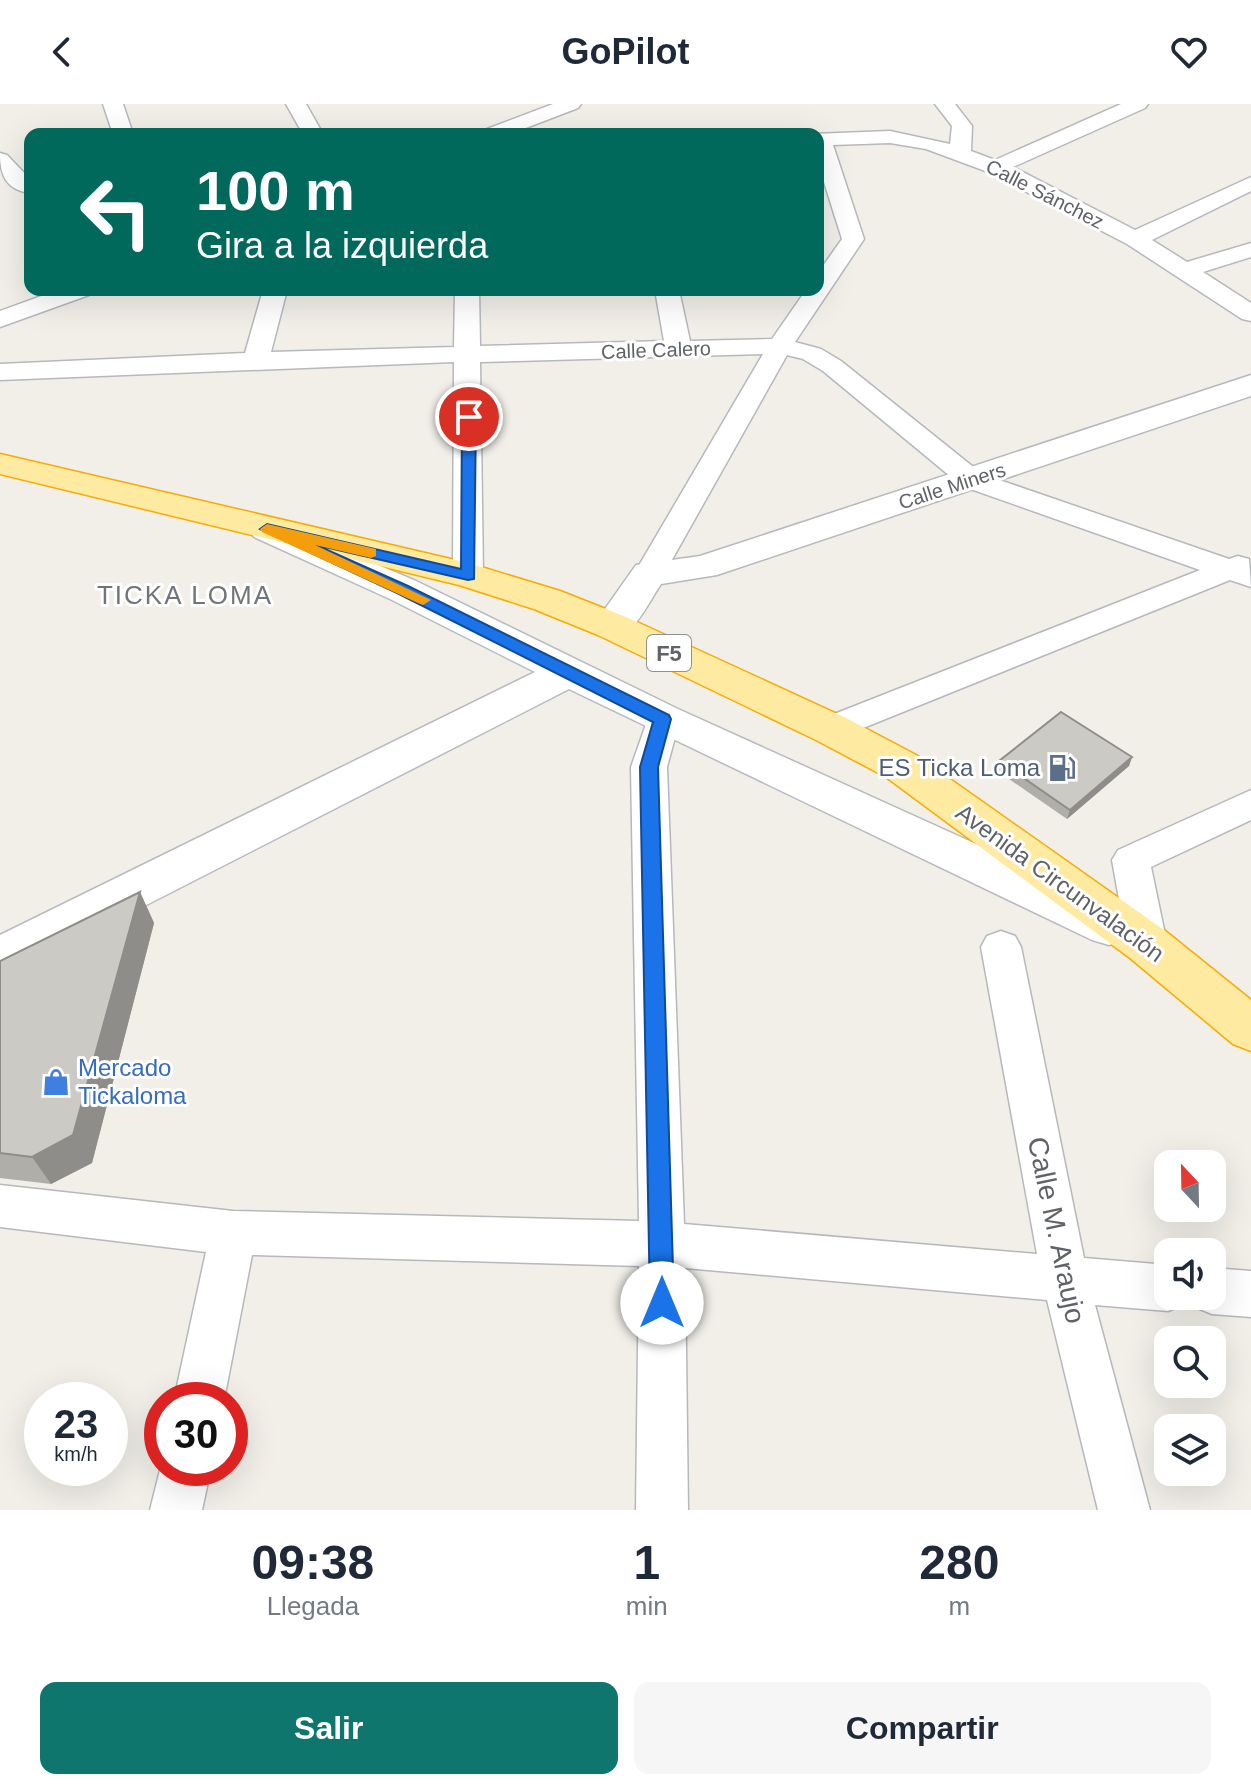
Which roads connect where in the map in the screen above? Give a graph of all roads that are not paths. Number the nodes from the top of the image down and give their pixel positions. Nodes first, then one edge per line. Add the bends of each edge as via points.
1 (113, 104) edge
2 (296, 104) edge
3 (571, 104) edge
4 (945, 104) edge
5 (1138, 104) edge
6 (490, 112) dead end
7 (121, 128) edge
8 (310, 128) edge
9 (493, 128) edge
10 (506, 128) edge
11 (824, 139) edge
12 (960, 153) junction
13 (824, 154) edge
14 (0, 159) edge
15 (996, 167) junction
16 (1251, 183) edge
17 (24, 185) edge
18 (1135, 239) junction
19 (1251, 250) edge
20 (1185, 270) junction
21 (824, 282) edge
22 (64, 296) edge
23 (273, 296) edge
24 (467, 296) edge
25 (668, 296) edge
26 (814, 296) edge
27 (1251, 314) edge
28 (0, 320) edge
29 (780, 346) junction
30 (679, 351) junction
31 (469, 354) junction
32 (256, 360) junction
33 (0, 372) edge
34 (1251, 385) edge
35 (0, 464) edge
36 (972, 480) junction
37 (267, 529) junction
38 (1244, 569) edge
39 (649, 574) junction
40 (468, 575) junction
41 (612, 626) junction
42 (567, 673) junction
43 (663, 719) junction
44 (831, 729) junction
45 (1251, 804) edge
46 (1147, 944) junction
47 (1001, 947) dead end
48 (0, 957) edge
49 (1251, 1029) edge
50 (0, 1206) edge
51 (233, 1233) junction
52 (662, 1244) junction
53 (1065, 1280) junction
54 (1154, 1287) edge
55 (1226, 1292) edge
56 (1251, 1294) edge
57 (203, 1382) edge
58 (181, 1486) edge
59 (176, 1510) edge
60 (662, 1510) edge
61 (1124, 1510) edge

1 - 7 street
2 - 8 street
3 - 10 street
4 - 12 street via 962,126
5 - 15 street
6 - 9 street
11 - 12 street, Calle Sánchez via 890,137
12 - 15 street, Calle Sánchez
13 - 21 street via 853,239
14 - 17 street
15 - 18 street, Calle Sánchez
16 - 18 street
18 - 20 street, Calle Sánchez
19 - 20 street
20 - 27 street, Calle Sánchez
22 - 28 street
23 - 32 street
24 - 31 street
25 - 30 street
26 - 29 street
29 - 30 street, Calle Calero
29 - 36 street, Calle Calero via 812,354 832,366
29 - 39 street
30 - 31 street, Calle Calero
31 - 32 street, Calle Calero
31 - 40 street
32 - 33 street, Calle Calero
34 - 36 main road, Calle Miners
35 - 37 highway, Avenida Circunvalación / F5
36 - 38 street, Calle Calero
36 - 39 main road, Calle Miners via 704,567
37 - 40 highway, Avenida Circunvalación / F5
37 - 42 main road via 416,596
38 - 44 street
39 - 41 main road
40 - 41 highway, Avenida Circunvalación / F5
41 - 44 highway, Avenida Circunvalación / F5
42 - 43 main road
42 - 48 main road
43 - 46 main road
43 - 52 street via 649,767
44 - 46 highway, Avenida Circunvalación / F5 via 901,766
45 - 46 street via 1131,860
46 - 49 highway, Avenida Circunvalación / F5
47 - 53 street, Calle M. Araujo
50 - 51 street
51 - 52 street
51 - 57 street
52 - 53 street
52 - 60 street
53 - 54 street
53 - 61 street, Calle M. Araujo
55 - 56 street
58 - 59 street

